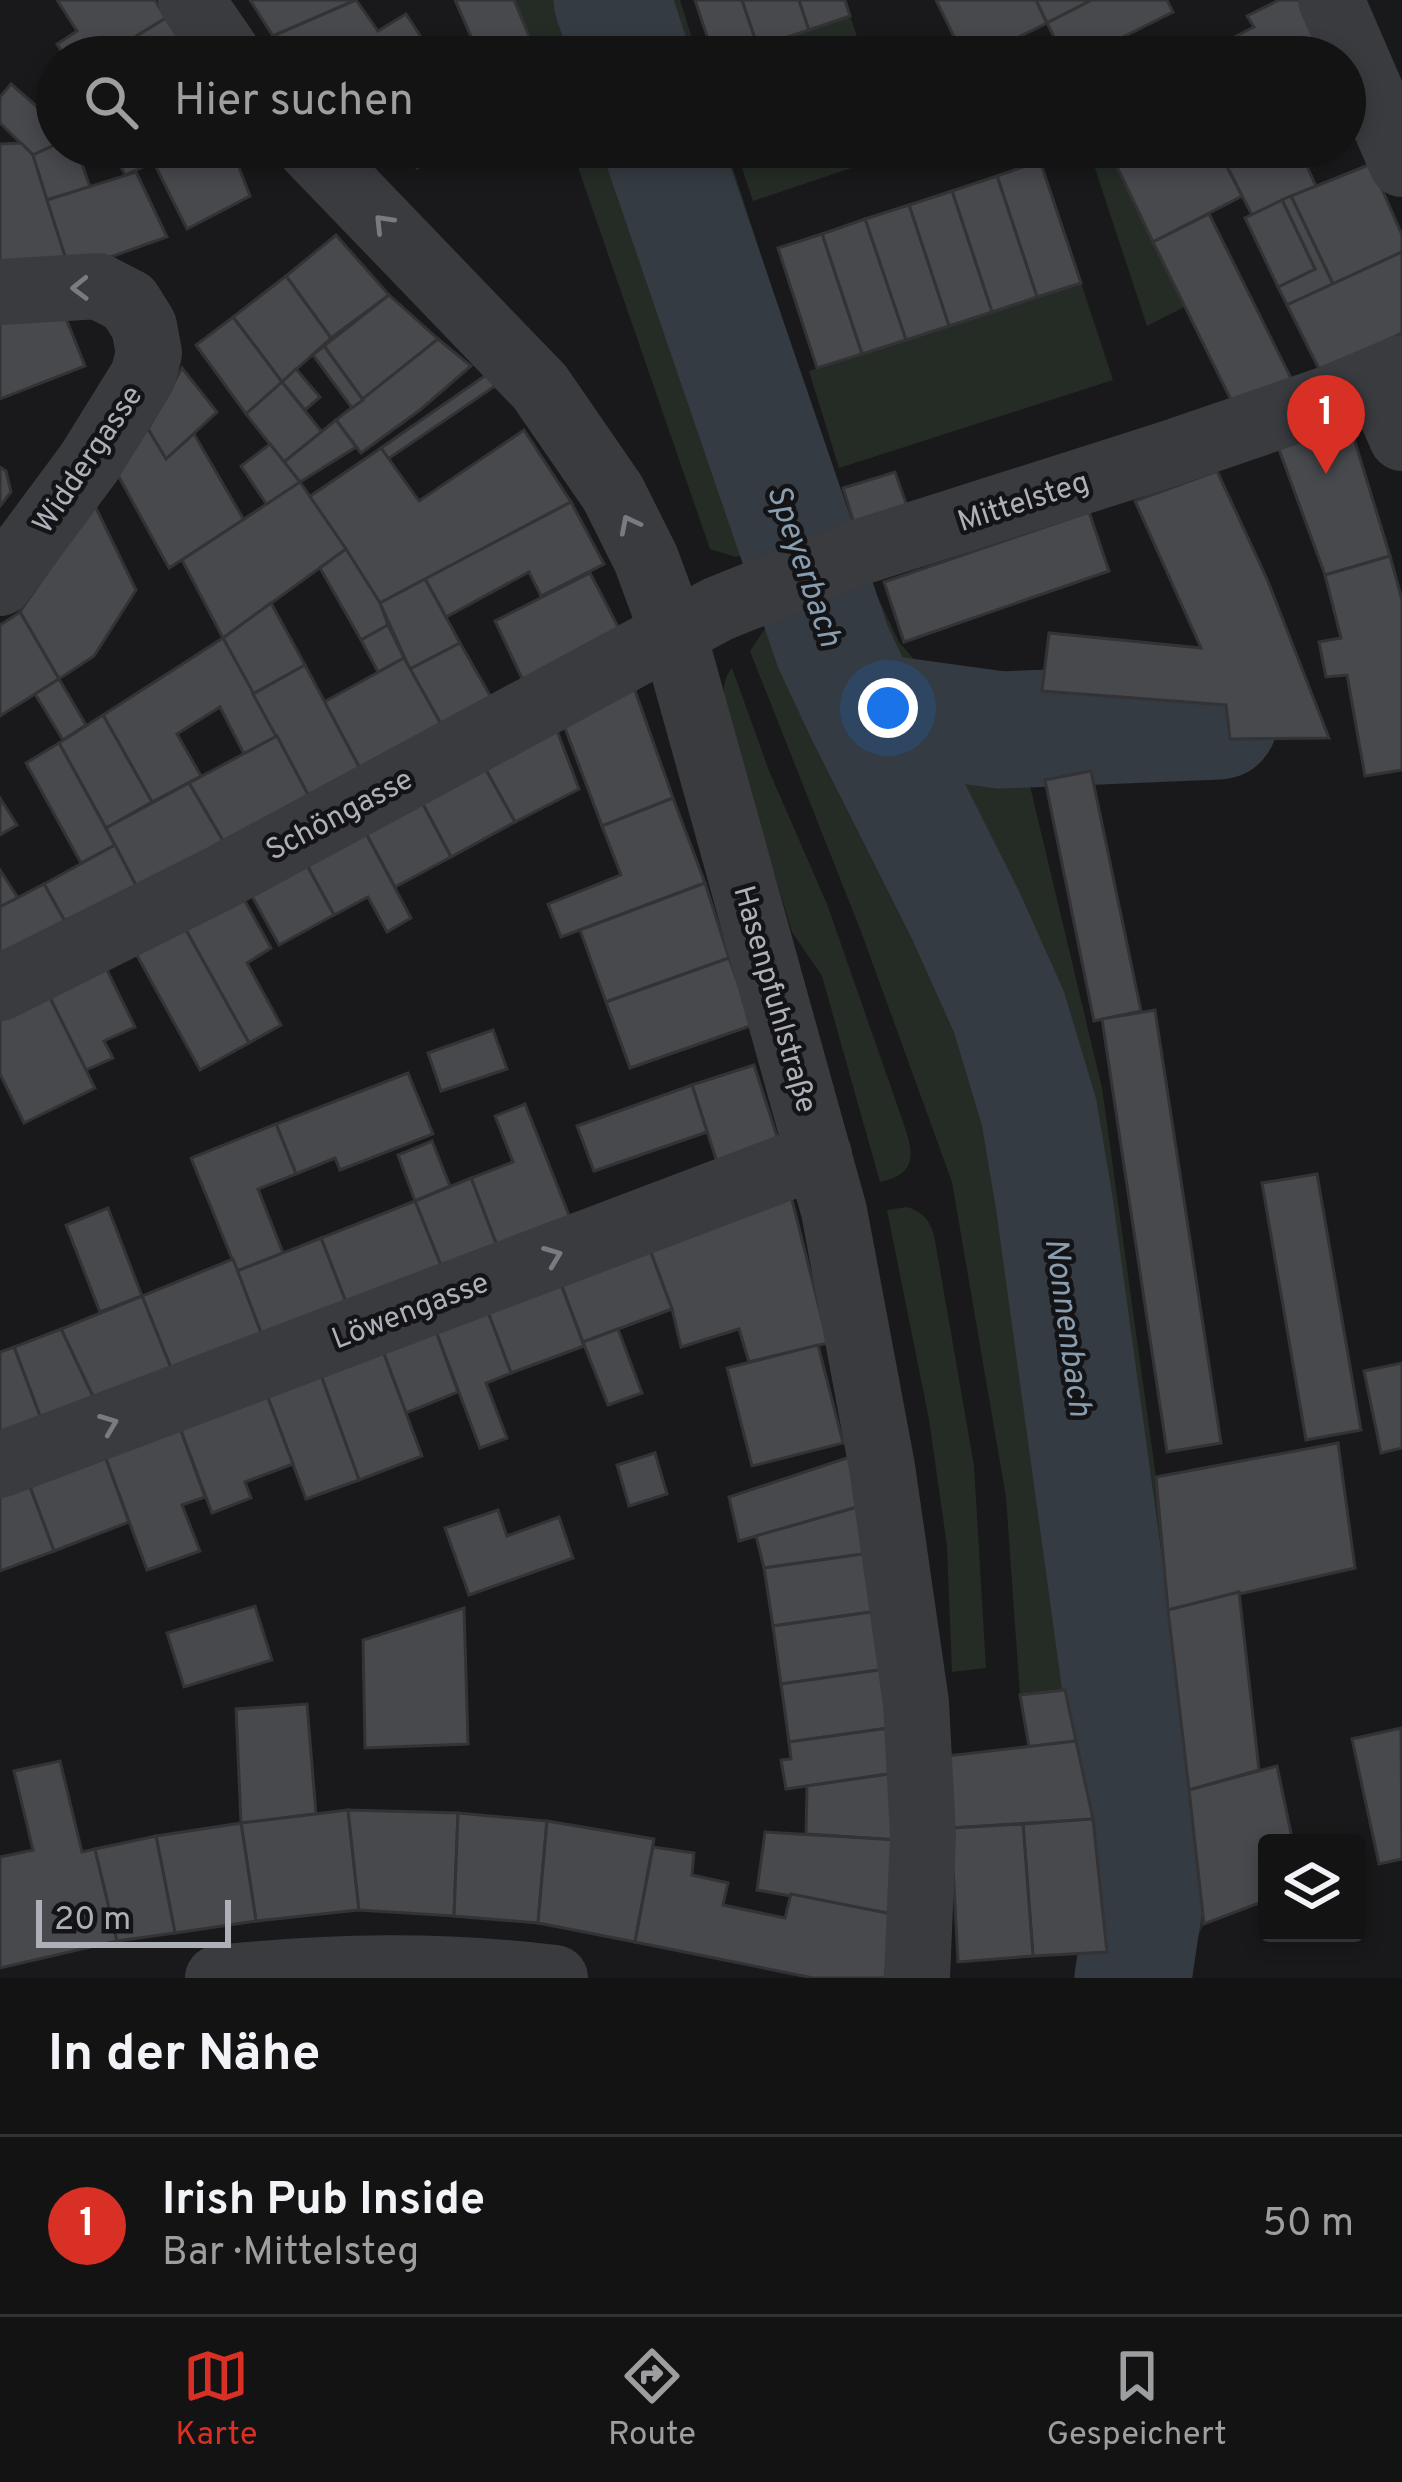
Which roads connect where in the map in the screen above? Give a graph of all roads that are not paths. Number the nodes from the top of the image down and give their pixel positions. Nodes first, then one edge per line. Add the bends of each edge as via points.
1 (191, 0) edge
2 (1331, 0) edge
3 (216, 36) edge
4 (1347, 36) edge
5 (1366, 81) edge
6 (1402, 164) edge
7 (329, 168) edge
8 (0, 292) edge
9 (1389, 374) edge
10 (1402, 438) edge
11 (0, 583) edge
12 (673, 632) junction
13 (0, 988) edge
14 (820, 1155) junction
15 (0, 1465) edge
16 (218, 1978) edge
17 (554, 1978) edge
18 (917, 1978) edge

1 - 3 street
2 - 4 street
5 - 6 street
12 -> 7 street, Hasenpfuhlstraße via 613,494 540,387
11 -> 8 street, Widdergasse via 89,464 149,353 129,302 98,286
9 - 10 street
9 - 12 street, Mittelsteg via 860,552
12 - 13 street, Schöngasse
12 - 14 street, Hasenpfuhlstraße
15 -> 14 street, Löwengasse
14 - 18 street, Hasenpfuhlstraße via 882,1467 916,1702 923,1834
16 - 17 street via 390,1967

